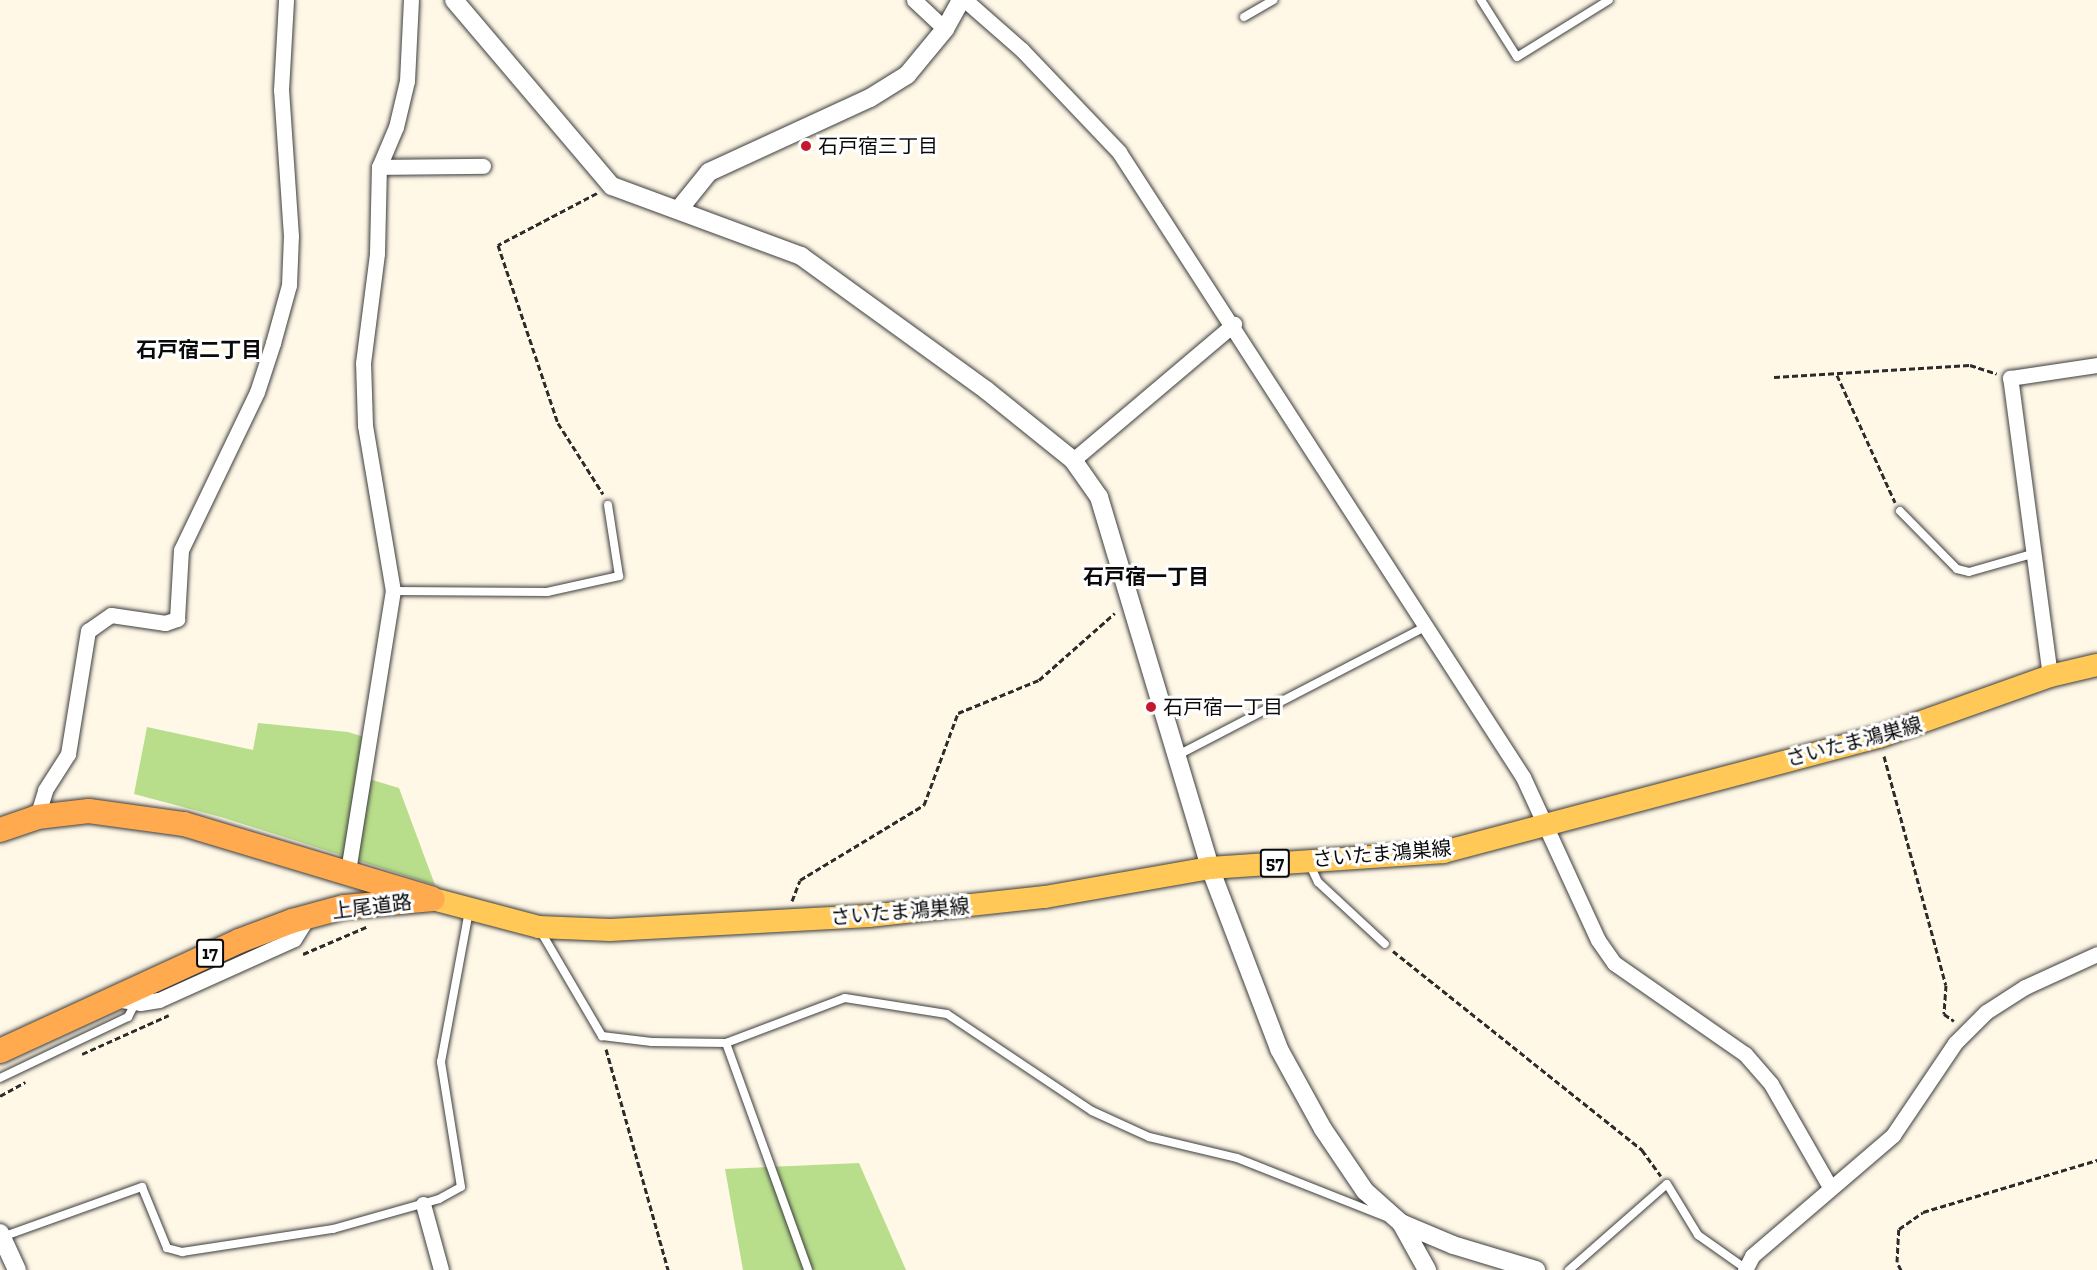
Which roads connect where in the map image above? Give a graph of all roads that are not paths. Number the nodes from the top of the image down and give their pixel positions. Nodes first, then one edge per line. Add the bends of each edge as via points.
1 (286, 0) edge
2 (411, 0) edge
3 (914, 0) edge
4 (963, 0) edge
5 (1273, 0) edge
6 (1481, 0) edge
7 (1609, 0) edge
8 (460, 2) edge
9 (1244, 17) dead end
10 (945, 29) junction
11 (483, 166) dead end
12 (379, 167) junction
13 (680, 208) junction
14 (1234, 324) junction
15 (2097, 365) edge
16 (1074, 460) junction
17 (608, 505) road end
18 (1899, 511) road end
19 (2032, 554) junction
20 (393, 591) junction
21 (1428, 626) junction
22 (2097, 665) edge
23 (2050, 676) junction
24 (1176, 757) junction
25 (14, 822) edge
26 (1544, 827) junction
27 (1308, 861) junction
28 (1210, 868) junction
29 (348, 871) junction
30 (433, 899) junction
31 (469, 910) junction
32 (308, 917) junction
33 (539, 927) junction
34 (1384, 945) road end
35 (2097, 954) edge
36 (110, 998) junction
37 (136, 1002) junction
38 (726, 1043) junction
39 (0, 1050) edge
40 (0, 1078) edge
41 (1830, 1187) junction
42 (423, 1203) junction
43 (1401, 1223) junction
44 (1, 1235) edge
45 (17, 1270) edge
46 (441, 1270) edge
47 (808, 1270) edge
48 (1428, 1270) edge
49 (1536, 1270) edge
50 (1569, 1270) edge
51 (1745, 1270) edge

1 - 25 street via 281,90 291,236 289,285 270,353 257,392 181,550 177,619 165,623 111,615 88,631 68,754 45,790
2 - 12 street via 407,81 396,127
3 - 10 street
4 - 10 street
4 - 14 street via 1051,78 1119,152
5 - 9 lane
6 - 7 lane via 1517,57
8 - 13 street via 576,148 612,186
10 - 13 street via 906,75 870,98 708,172
11 - 12 street
12 - 20 street via 377,253 363,363 365,425
13 - 16 street via 801,256 986,390
14 - 16 street
14 - 21 street
15 - 19 street via 2010,378 2021,440
16 - 24 street via 1099,497
17 - 20 lane via 619,576 547,592
18 - 19 lane via 1957,569 1969,572
19 - 23 street
20 - 29 street
21 - 24 lane
21 - 26 street via 1522,777
22 - 23 main road, さいたま鴻巣線 / 57
23 - 26 main road, さいたま鴻巣線 / 57 via 1879,737
24 - 28 street
25 - 29 highway, 上尾道路 via 89,811 184,824
26 - 27 main road, さいたま鴻巣線 / 57 via 1443,852
26 - 41 street via 1598,940 1614,963 1745,1054 1771,1084
27 - 28 main road, さいたま鴻巣線 / 57
27 - 34 lane via 1318,882
28 - 33 main road, さいたま鴻巣線 / 57 via 1045,897 793,921 610,930
28 - 43 street via 1279,1049 1323,1129 1365,1191
29 - 30 highway, 上尾道路
30 - 31 main road, さいたま鴻巣線 / 57
30 - 32 highway, 上尾道路 / 17 via 344,908
31 - 33 main road, さいたま鴻巣線 / 57
31 - 42 lane via 441,1062 461,1186
32 - 36 highway, 上尾道路 / 17 via 239,941
32 - 37 street via 294,939 159,1000
33 - 38 lane via 602,1036 652,1042
35 - 41 street via 2025,987 1986,1012 1955,1043 1893,1135
36 - 37 street
36 - 39 highway, 上尾道路 / 17
37 - 40 lane via 128,1017
38 - 43 lane via 845,998 947,1014 1092,1112 1149,1137 1237,1158
38 - 47 lane
41 - 51 street via 1752,1256
42 - 44 lane via 333,1229 182,1252 167,1248 142,1187
42 - 46 street
43 - 48 street
43 - 49 street via 1453,1245
44 - 45 street
50 - 51 lane via 1667,1184 1698,1235

